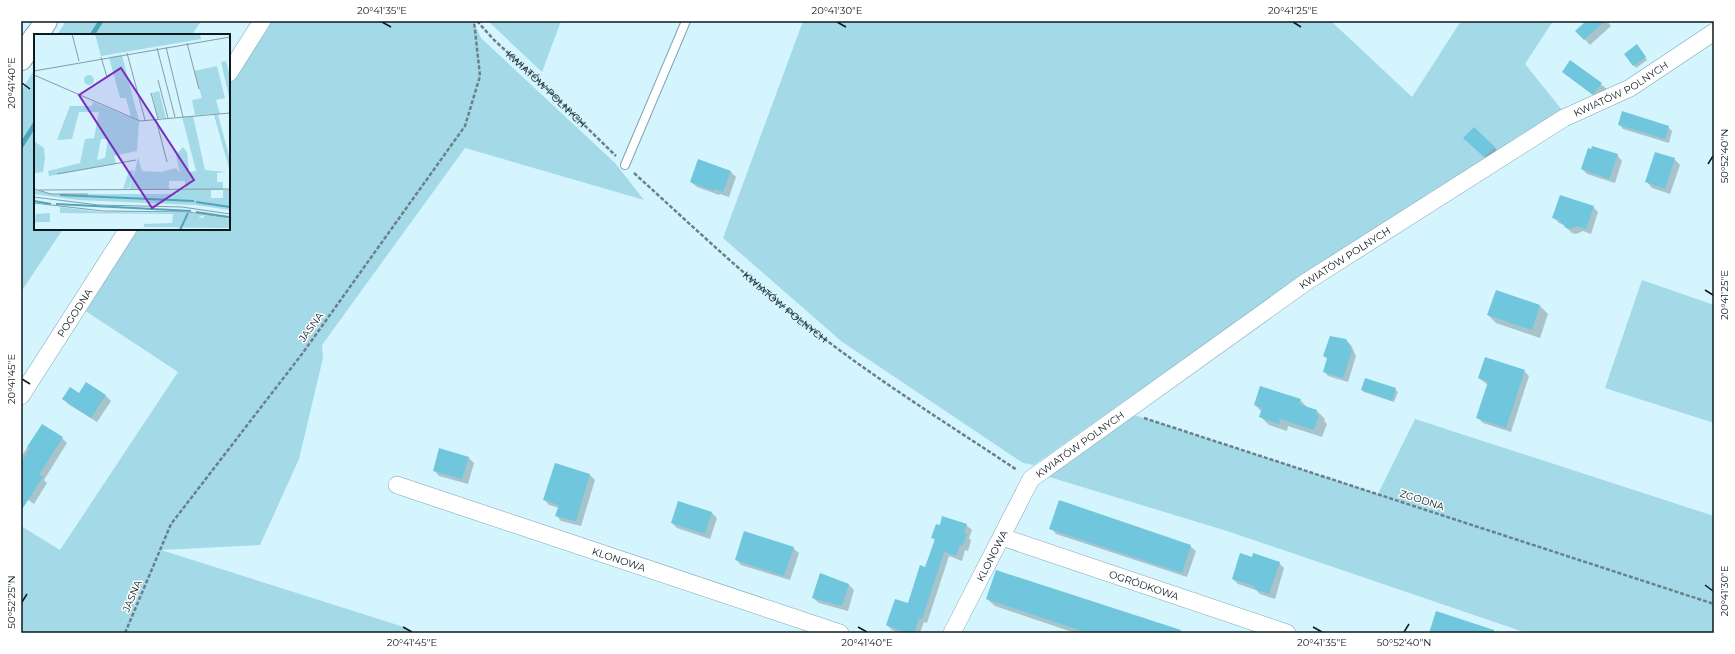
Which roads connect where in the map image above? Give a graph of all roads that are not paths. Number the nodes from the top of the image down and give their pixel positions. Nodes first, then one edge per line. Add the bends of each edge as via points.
1 (46, 21) edge
2 (262, 21) edge
3 (686, 21) edge
4 (1714, 32) edge
5 (37, 34) edge
6 (34, 39) edge
7 (21, 59) edge
8 (230, 70) edge
9 (625, 164) road end
10 (127, 230) edge
11 (21, 396) edge
12 (1031, 479) joint
13 (397, 485) dead end
14 (1002, 537) junction
15 (840, 633) edge
16 (952, 633) edge
17 (1287, 633) edge

1 - 5 highway
2 - 8 street
3 - 9 lane
4 - 12 street, KWIATÓW POLNYCH via 1630,88 1564,118 1306,282
6 - 7 highway
10 - 11 street, POGODNA
12 - 14 street, KLONOWA
13 - 15 street, KLONOWA
14 - 16 street, KLONOWA
14 - 17 street, OGRÓDKOWA

